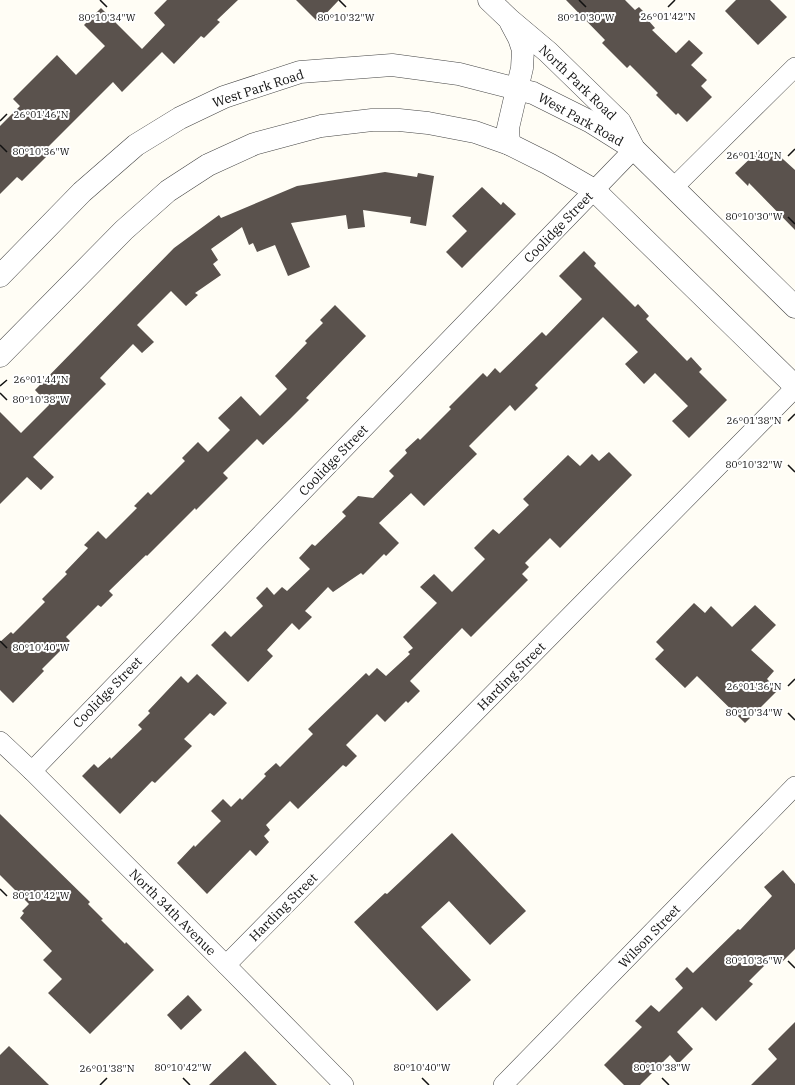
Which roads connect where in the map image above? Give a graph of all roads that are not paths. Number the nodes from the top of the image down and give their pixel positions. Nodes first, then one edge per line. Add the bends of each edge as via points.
1 (489, 0) edge
2 (510, 20) junction
3 (795, 67) edge
4 (517, 89) junction
5 (509, 144) junction
6 (634, 149) junction
7 (674, 187) junction
8 (594, 190) junction
9 (0, 276) edge
10 (795, 307) edge
11 (0, 356) edge
12 (795, 387) edge
13 (0, 741) edge
14 (32, 771) junction
15 (795, 786) edge
16 (226, 965) junction
17 (344, 1085) edge
18 (503, 1085) edge

1 - 2 street, North Park Road
2 - 4 street via 523,50
2 - 6 street, North Park Road via 548,52 620,122
3 - 7 street
4 - 5 street via 508,128
4 - 6 street, West Park Road via 533,93 592,122
4 - 9 street, West Park Road via 459,74 392,65 300,72 224,97 180,118 136,145 82,192
5 - 8 street
5 - 11 street via 475,132 428,123 372,120 321,126 254,144 208,165 168,191 124,230
6 - 7 street, North Park Road
6 - 8 street, Coolidge Street
7 - 10 street, North Park Road
8 - 12 street
8 - 14 street, Coolidge Street
12 - 16 street, Harding Street
13 - 14 street, North 34th Avenue
14 - 16 street, North 34th Avenue
15 - 18 street, Wilson Street
16 - 17 street, North 34th Avenue

